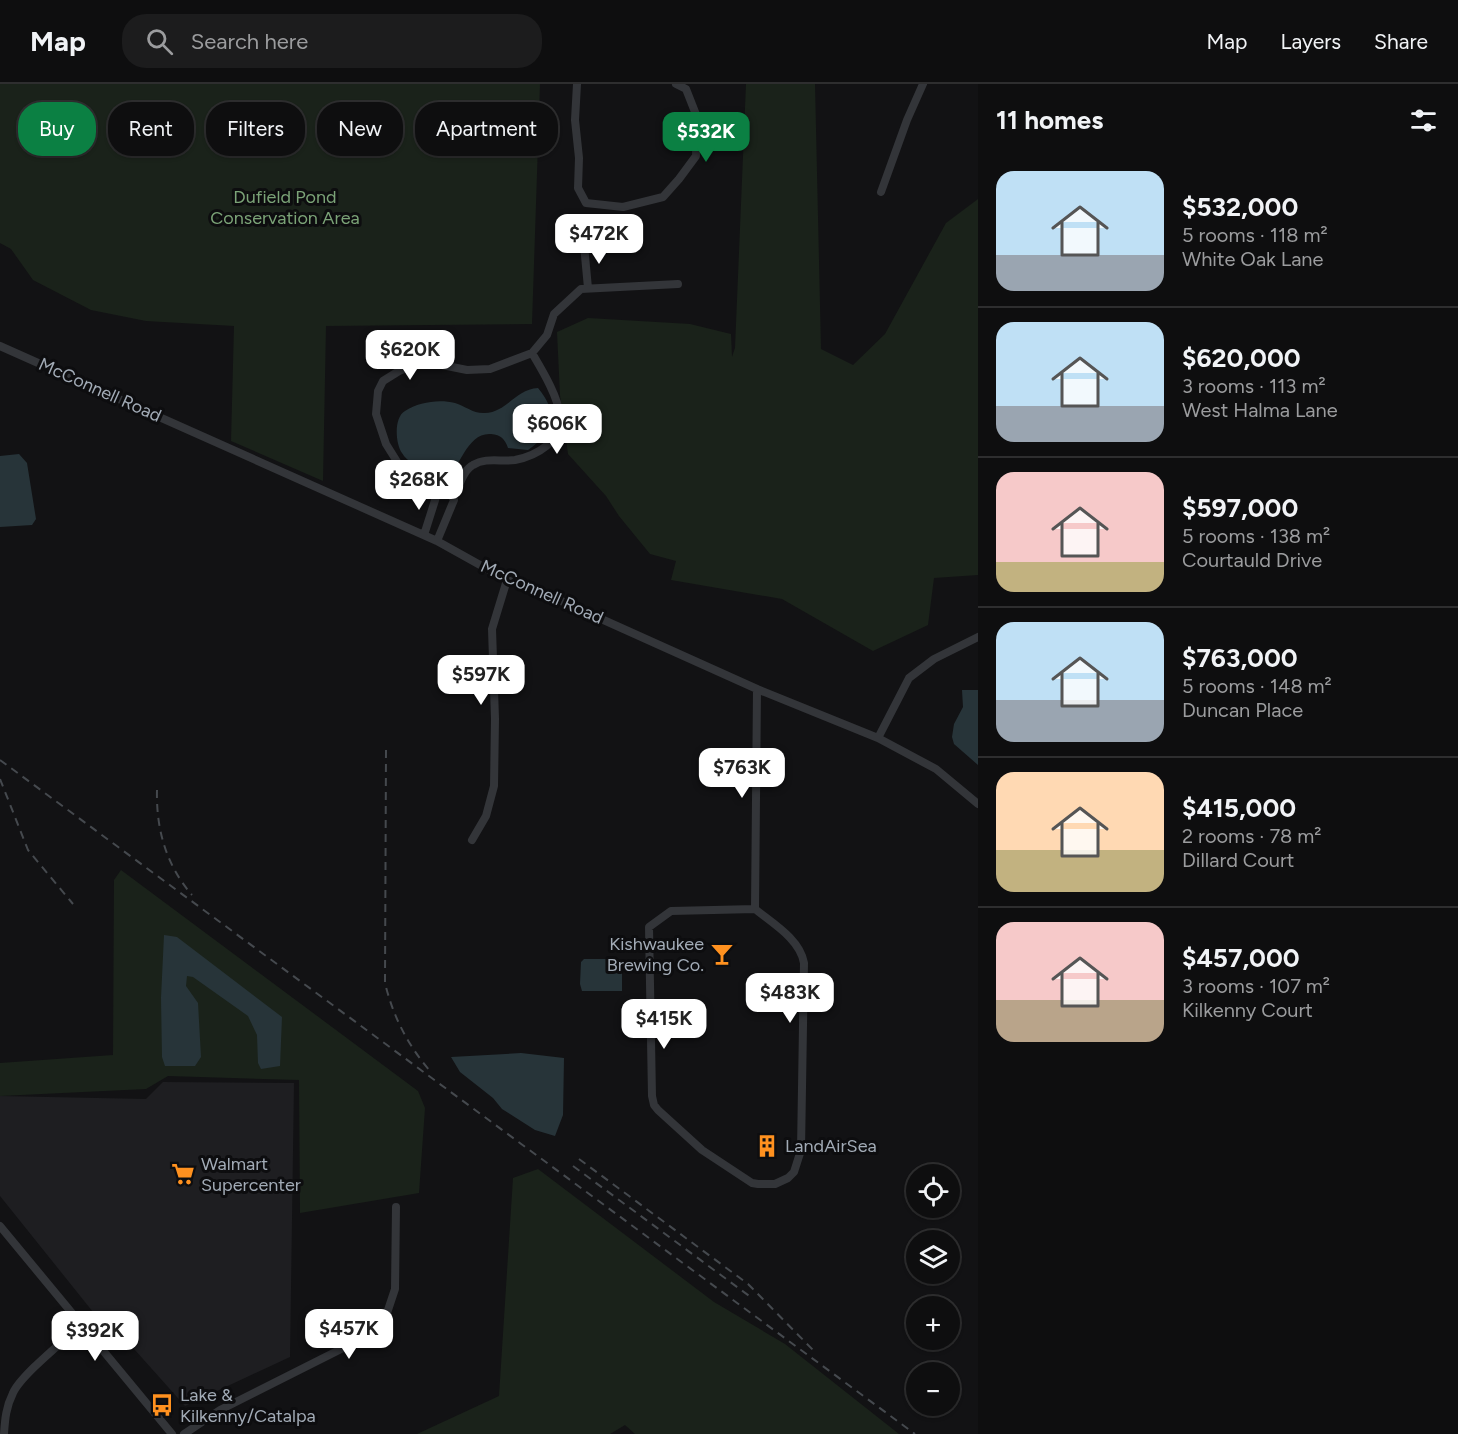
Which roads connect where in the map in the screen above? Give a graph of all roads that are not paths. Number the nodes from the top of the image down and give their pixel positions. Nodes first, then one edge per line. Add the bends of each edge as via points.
1 (577, 84) edge
2 (676, 84) edge
3 (923, 84) edge
4 (881, 192) dead end
5 (584, 245) dead end
6 (678, 284) dead end
7 (588, 288) junction
8 (0, 346) edge
9 (532, 353) junction
10 (449, 491) junction
11 (437, 495) junction
12 (424, 535) junction
13 (437, 541) junction
14 (507, 580) junction
15 (978, 637) edge
16 (757, 689) junction
17 (878, 738) junction
18 (978, 804) edge
19 (472, 840) dead end
20 (754, 909) junction
21 (396, 1207) dead end
22 (0, 1226) edge
23 (81, 1324) junction
24 (4, 1434) edge
25 (172, 1434) edge
26 (183, 1434) edge

1 - 2 street via 578,188 586,203 623,207 663,197 696,156 697,117 686,89
3 - 4 street
5 - 7 street
6 - 7 street
7 - 9 street via 581,289 554,314 547,335
8 - 12 street, McConnell Road
9 - 10 street via 561,417 555,439 539,452 515,460 473,465 465,471 458,487
9 - 11 street via 490,369 467,370 432,363 412,366 383,381 376,414 386,444 400,468
10 - 11 street
10 - 13 street via 454,500
11 - 12 street
12 - 13 street, McConnell Road
13 - 14 street, McConnell Road
14 - 16 street, McConnell Road
14 - 19 street via 492,629 494,786 486,816
15 - 17 street via 934,659 909,678
16 - 17 street, McConnell Road
16 - 20 street
17 - 18 street, McConnell Road via 936,768
20 - 20 street via 671,911 649,927 652,1096 658,1110 702,1150 752,1183 766,1185 782,1182 794,1172 801,1150 803,956 795,943
21 - 26 street via 395,1289 384,1322 363,1338 220,1410
22 - 23 street
23 - 24 street via 14,1391 5,1416
23 - 25 street

